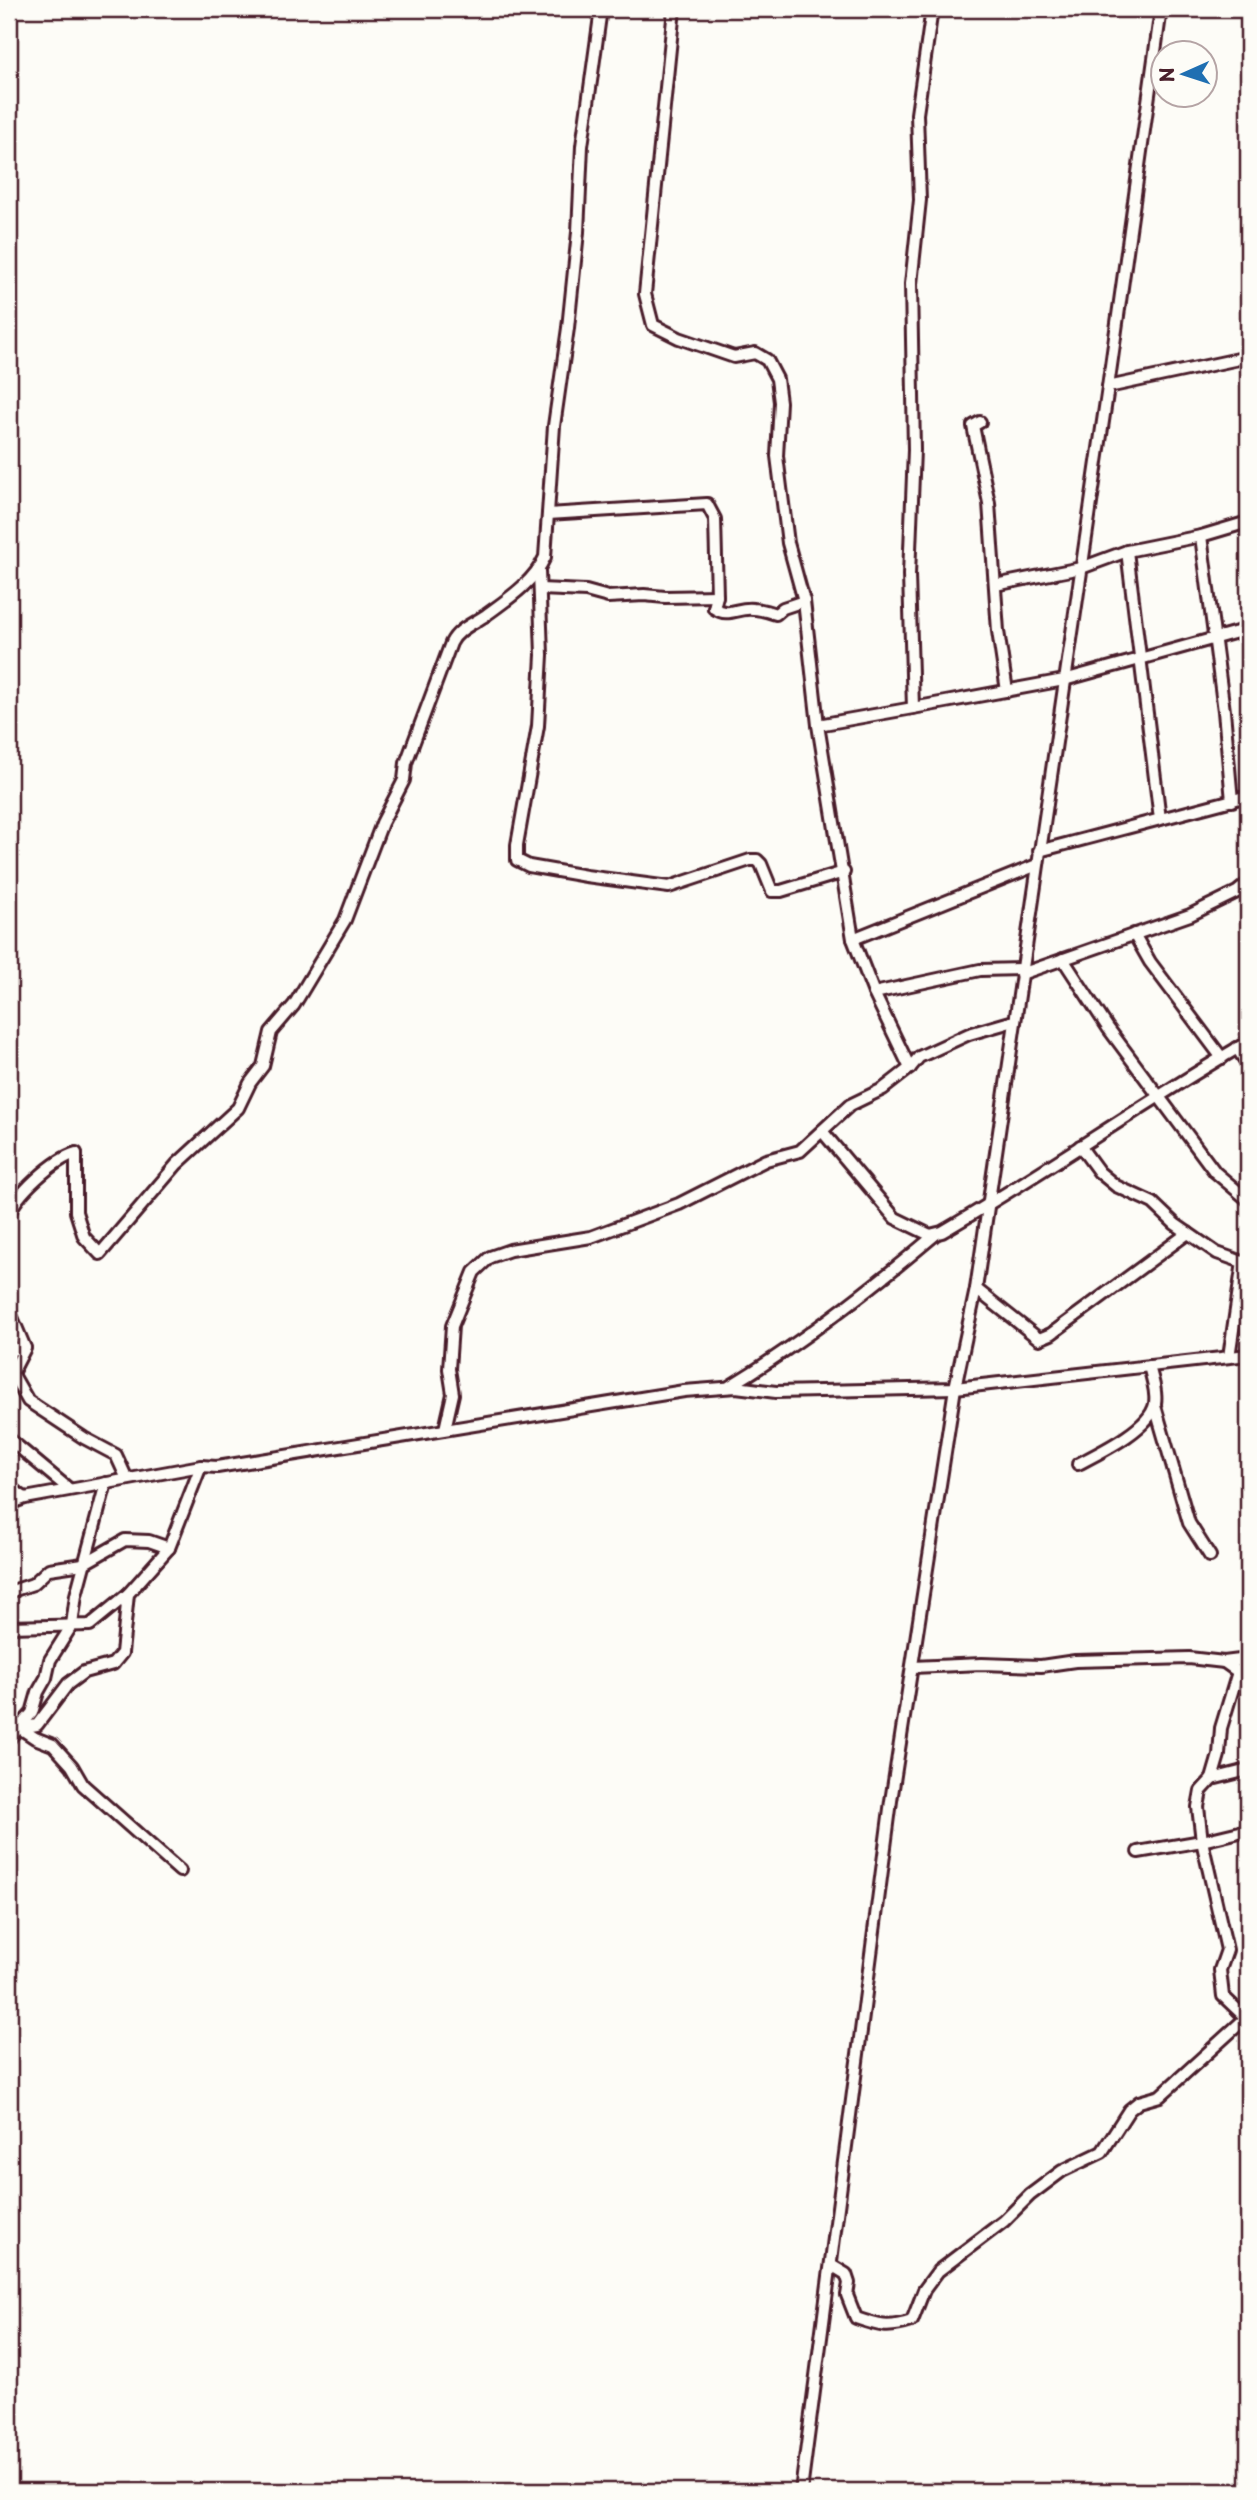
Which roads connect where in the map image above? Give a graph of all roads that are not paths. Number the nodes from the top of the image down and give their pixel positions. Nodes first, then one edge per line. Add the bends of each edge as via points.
1 (601, 9) edge
2 (674, 9) edge
3 (932, 9) edge
4 (1161, 9) edge
5 (1248, 357) edge
6 (1108, 387) junction
7 (980, 422) dead end
8 (548, 514) junction
9 (1248, 522) edge
10 (1201, 536) junction
11 (1127, 551) junction
12 (1081, 568) junction
13 (539, 571) junction
14 (995, 585) junction
15 (540, 589) junction
16 (716, 596) junction
17 (804, 601) junction
18 (1248, 629) edge
19 (1214, 639) junction
20 (1140, 659) junction
21 (1064, 680) junction
22 (1007, 691) junction
23 (913, 708) junction
24 (818, 725) junction
25 (1248, 796) edge
26 (1233, 801) junction
27 (1160, 820) junction
28 (1039, 851) junction
29 (1037, 865) junction
30 (844, 872) junction
31 (1248, 883) edge
32 (1134, 934) junction
33 (853, 939) junction
34 (1063, 959) junction
35 (1022, 971) junction
36 (874, 993) junction
37 (1014, 1021) junction
38 (1248, 1042) edge
39 (1237, 1048) junction
40 (1222, 1058) junction
41 (1248, 1065) edge
42 (910, 1068) junction
43 (1157, 1097) junction
44 (822, 1131) junction
45 (1080, 1146) junction
46 (1248, 1200) edge
47 (988, 1206) junction
48 (9, 1216) edge
49 (1188, 1233) junction
50 (936, 1234) junction
51 (1246, 1263) edge
52 (976, 1289) junction
53 (9, 1310) edge
54 (25, 1348) junction
55 (9, 1350) edge
56 (1248, 1355) edge
57 (1229, 1357) junction
58 (1149, 1366) junction
59 (10, 1376) edge
60 (727, 1387) junction
61 (954, 1388) junction
62 (1155, 1406) junction
63 (445, 1429) junction
64 (9, 1439) edge
65 (1078, 1464) dead end
66 (201, 1466) junction
67 (127, 1479) junction
68 (106, 1483) junction
69 (9, 1487) edge
70 (69, 1489) junction
71 (24, 1498) junction
72 (9, 1504) edge
73 (169, 1548) junction
74 (1210, 1556) dead end
75 (84, 1563) junction
76 (9, 1592) edge
77 (128, 1594) junction
78 (72, 1625) junction
79 (9, 1627) edge
80 (1248, 1659) edge
81 (1224, 1662) junction
82 (912, 1667) junction
83 (9, 1715) edge
84 (20, 1728) junction
85 (9, 1738) edge
86 (1248, 1770) edge
87 (1212, 1779) junction
88 (1248, 1830) edge
89 (1202, 1842) junction
90 (1138, 1852) dead end
91 (180, 1871) dead end
92 (1247, 2017) edge
93 (831, 2264) junction
94 (801, 2491) edge

1 - 8 street via 582,146 578,232
2 - 17 street via 645,294 653,325 734,358 755,353 767,360 777,379 777,456 788,543
3 - 23 street via 917,114 920,200 911,285
4 - 6 street
5 - 6 street
6 - 12 street
7 - 14 street via 973,426 989,503
8 - 13 street via 545,557
8 - 16 street via 707,505 715,519
9 - 10 street
10 - 11 street
10 - 19 street
11 - 12 street
11 - 20 street
12 - 14 street
12 - 21 street
13 - 15 street
13 - 48 street via 455,635 406,763 404,780 382,823 345,920 294,1005 271,1032 263,1066 238,1108 177,1164 100,1254 84,1237 76,1212 76,1153 65,1156 27,1188
14 - 22 street
15 - 16 street via 608,597
15 - 30 street via 538,726 517,860 529,866 669,887 757,860 772,891
16 - 17 street via 714,608 722,614 753,609 776,614
17 - 24 street
18 - 19 street
19 - 20 street
19 - 26 street
20 - 21 street
20 - 27 street
21 - 22 street
21 - 28 street
22 - 23 street
23 - 24 street
24 - 30 street
25 - 26 street
26 - 27 street
27 - 28 street
28 - 29 street
29 - 33 street
29 - 35 street
30 - 33 street
31 - 32 street via 1190,915
32 - 34 street
32 - 40 street
33 - 36 street
34 - 35 street
34 - 43 street
35 - 36 street via 980,970
35 - 37 street
36 - 42 street
37 - 42 street via 919,1057
37 - 47 street
38 - 39 street
39 - 40 street
39 - 41 street
40 - 43 street
42 - 44 street via 883,1089 850,1105
43 - 45 street
43 - 46 street via 1215,1172
44 - 50 street via 895,1217 917,1230
44 - 63 street via 800,1152 766,1160 643,1218 591,1237 490,1257 474,1272 452,1326 449,1369 453,1394
45 - 47 street
45 - 49 street via 1116,1186 1153,1203
47 - 50 street
47 - 52 street
49 - 51 street via 1217,1253
49 - 52 street via 1039,1339
50 - 60 street via 777,1357
51 - 57 street
52 - 61 street
53 - 54 street
54 - 55 street
54 - 59 street
56 - 57 street
57 - 58 street
58 - 61 street
58 - 62 street
59 - 67 street via 28,1401 116,1455
60 - 61 street via 776,1392
60 - 63 street
61 - 82 street
62 - 65 street via 1148,1418 1118,1443
62 - 74 street via 1189,1523
63 - 66 street
64 - 70 street
66 - 67 street
66 - 73 street
67 - 68 street
68 - 70 street
68 - 75 street
69 - 71 street
70 - 71 street
71 - 72 street
73 - 75 street via 125,1540
73 - 77 street
75 - 76 street via 49,1569 33,1584
75 - 78 street
77 - 78 street via 90,1625
77 - 84 street via 122,1653 113,1664 84,1672 68,1684 37,1725
78 - 79 street
78 - 84 street via 50,1660 32,1713
80 - 81 street
81 - 82 street via 1189,1658
81 - 87 street via 1238,1672 1221,1727
82 - 93 street
83 - 84 street
84 - 85 street
84 - 91 street via 53,1745 83,1785
86 - 87 street
87 - 89 street via 1201,1791 1198,1807
88 - 89 street
89 - 90 street
89 - 92 street via 1227,1950 1220,1970 1223,1996
92 - 93 street via 1160,2096 1129,2110 1102,2152 1062,2171 938,2271 924,2290 912,2321 894,2327 856,2318 847,2295 846,2274
93 - 94 street

